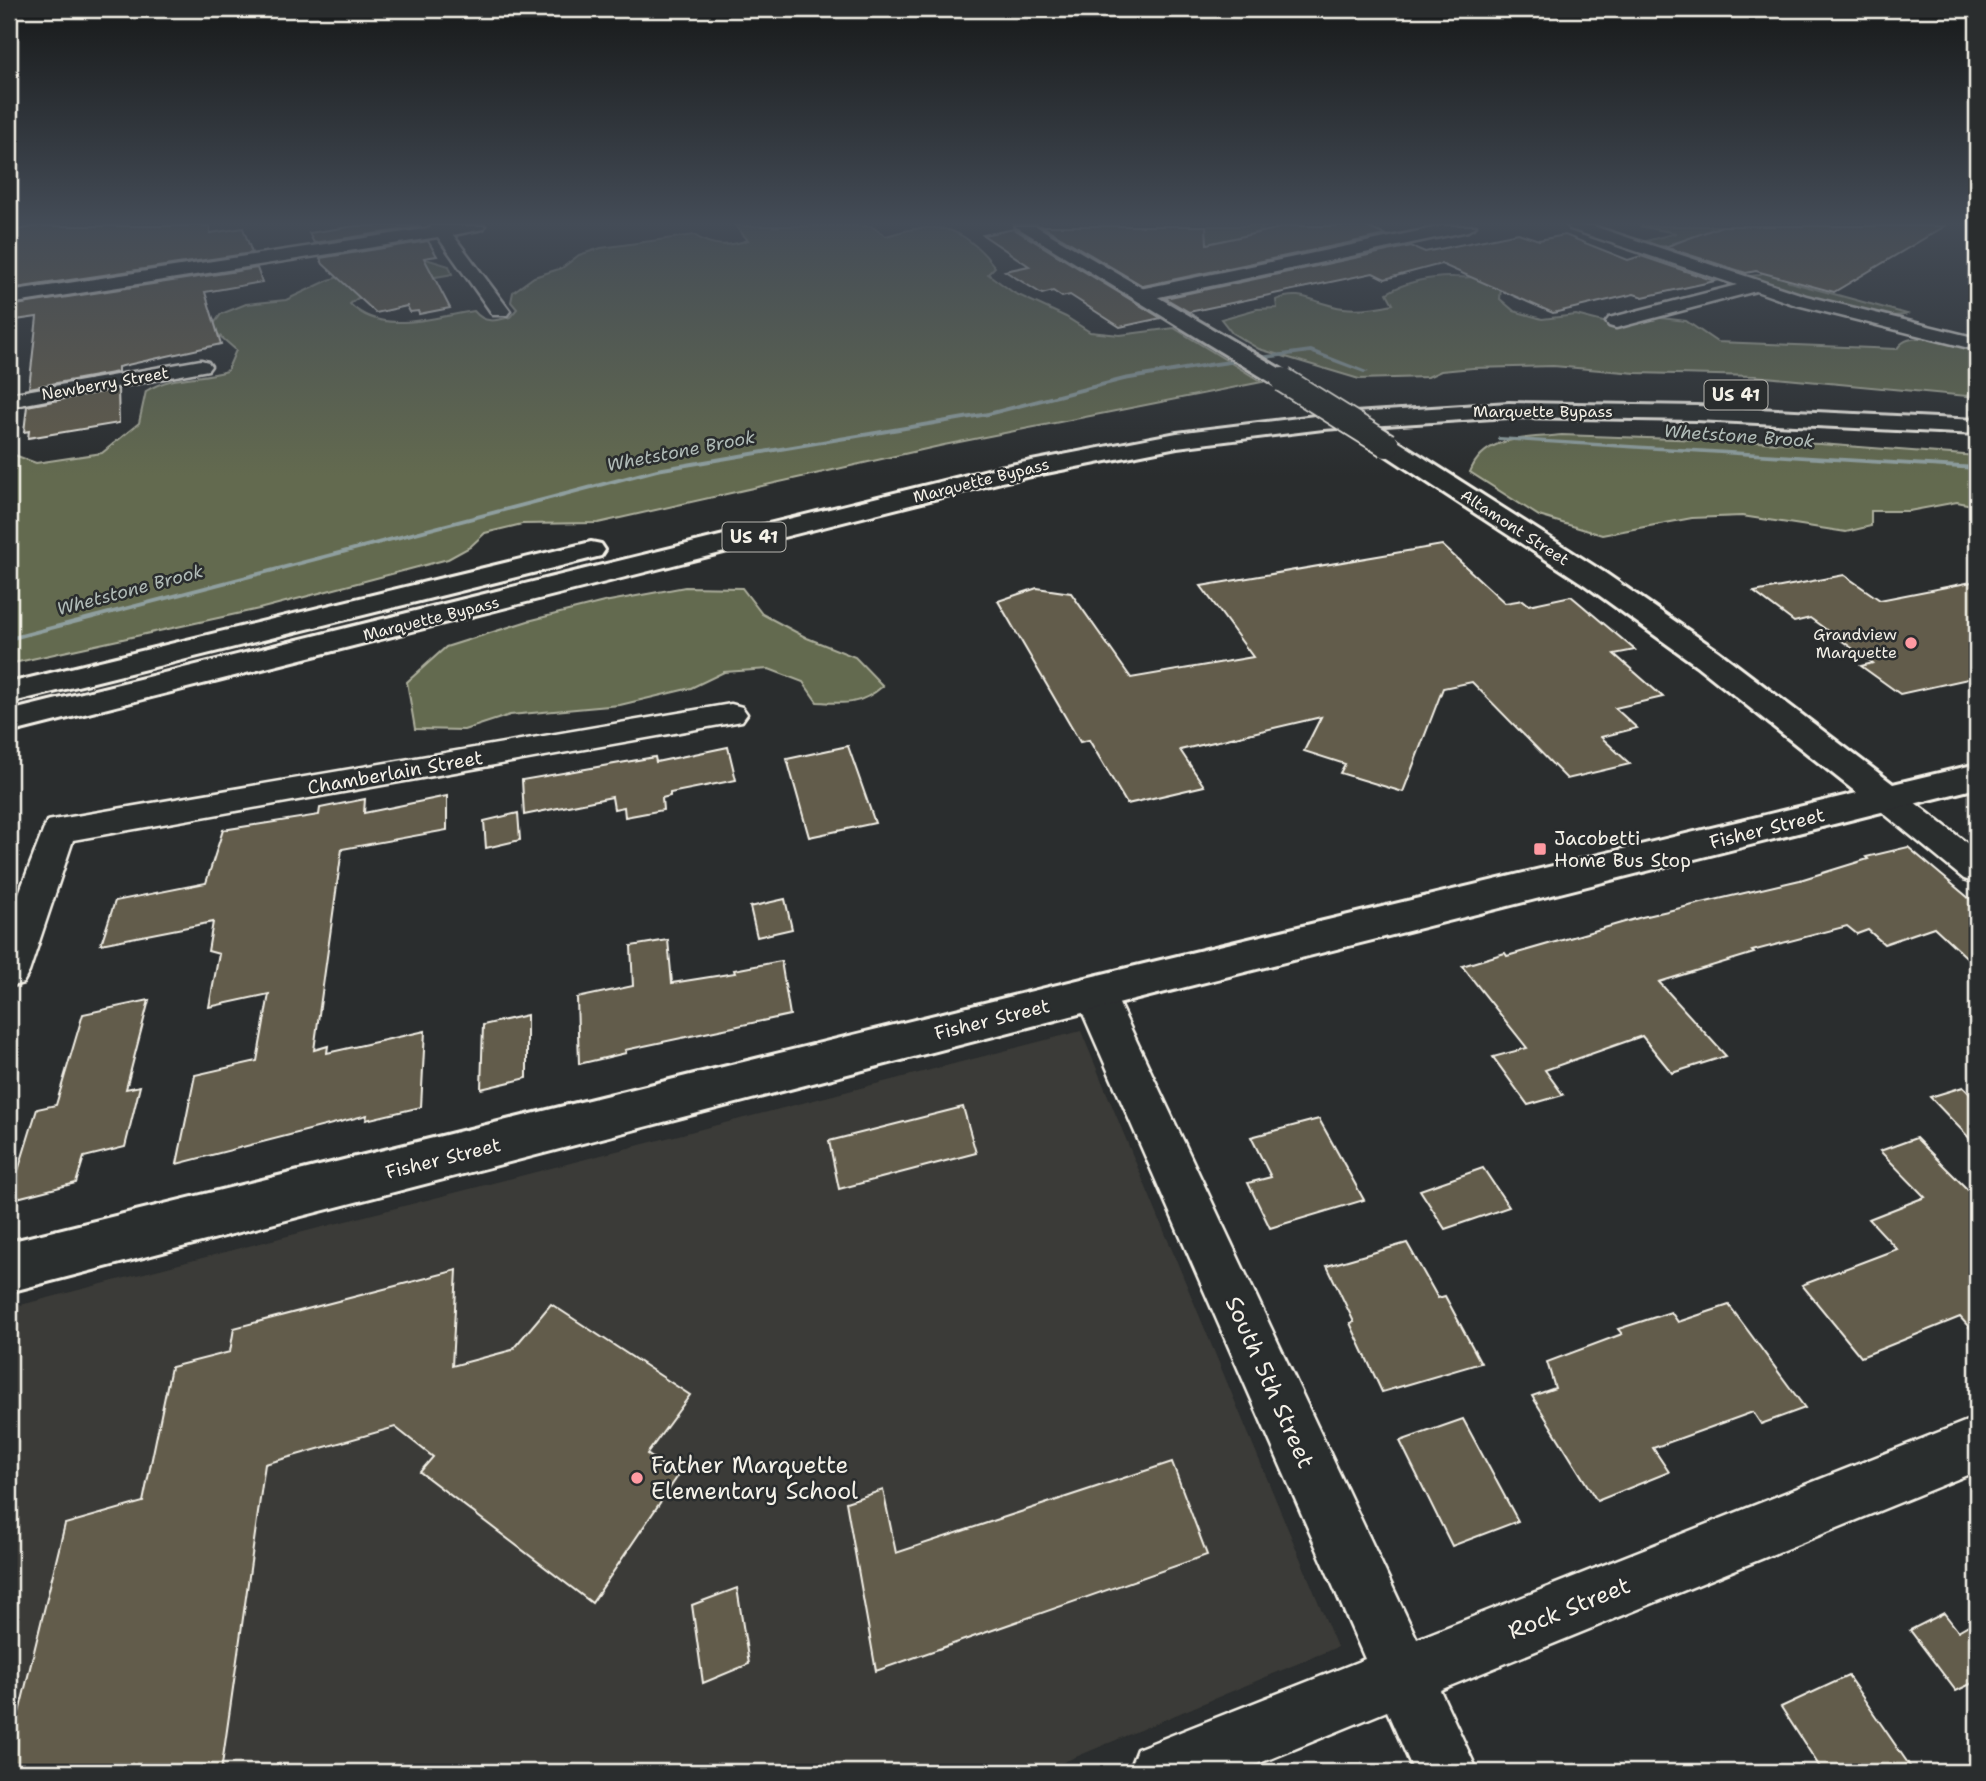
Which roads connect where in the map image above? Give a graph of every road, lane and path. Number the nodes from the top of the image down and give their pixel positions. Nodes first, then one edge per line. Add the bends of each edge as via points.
1 (1164, 309) edge
2 (1666, 309) edge
3 (1843, 309) edge
4 (1616, 322) dead end
5 (1977, 344) edge
6 (201, 366) dead end
7 (9, 401) edge
8 (1977, 407) edge
9 (1977, 427) edge
10 (644, 538) dead end
11 (618, 544) dead end
12 (9, 693) edge
13 (731, 714) dead end
14 (9, 722) edge
15 (1977, 776) edge
16 (1888, 799) junction
17 (1977, 870) edge
18 (9, 972) edge
19 (1094, 993) junction
20 (9, 1268) edge
21 (1977, 1444) edge
22 (1402, 1676) junction
23 (1160, 1772) edge
24 (1446, 1772) edge

1 - 16 main road, Altamont Street, bridge via 1595,579 1707,658
2 - 4 street
3 - 5 street
6 - 7 street, Newberry Street
8 - 10 main road, Marquette Bypass / US 41 via 1566,392 1313,405 1171,421 1031,445
9 - 14 main road, Marquette Bypass / US 41 via 1696,413 1509,410 1323,422 1177,440 1000,475
11 - 12 main road, Marquette Bypass
13 - 18 street, Chamberlain Street via 59,830
15 - 16 main road, Fisher Street
16 - 17 street, Altamont Street
16 - 19 main road, Fisher Street
19 - 20 main road, Fisher Street
19 - 22 street, South 5th Street
21 - 22 street, Rock Street
22 - 23 street, Rock Street
22 - 24 street, South 5th Street

